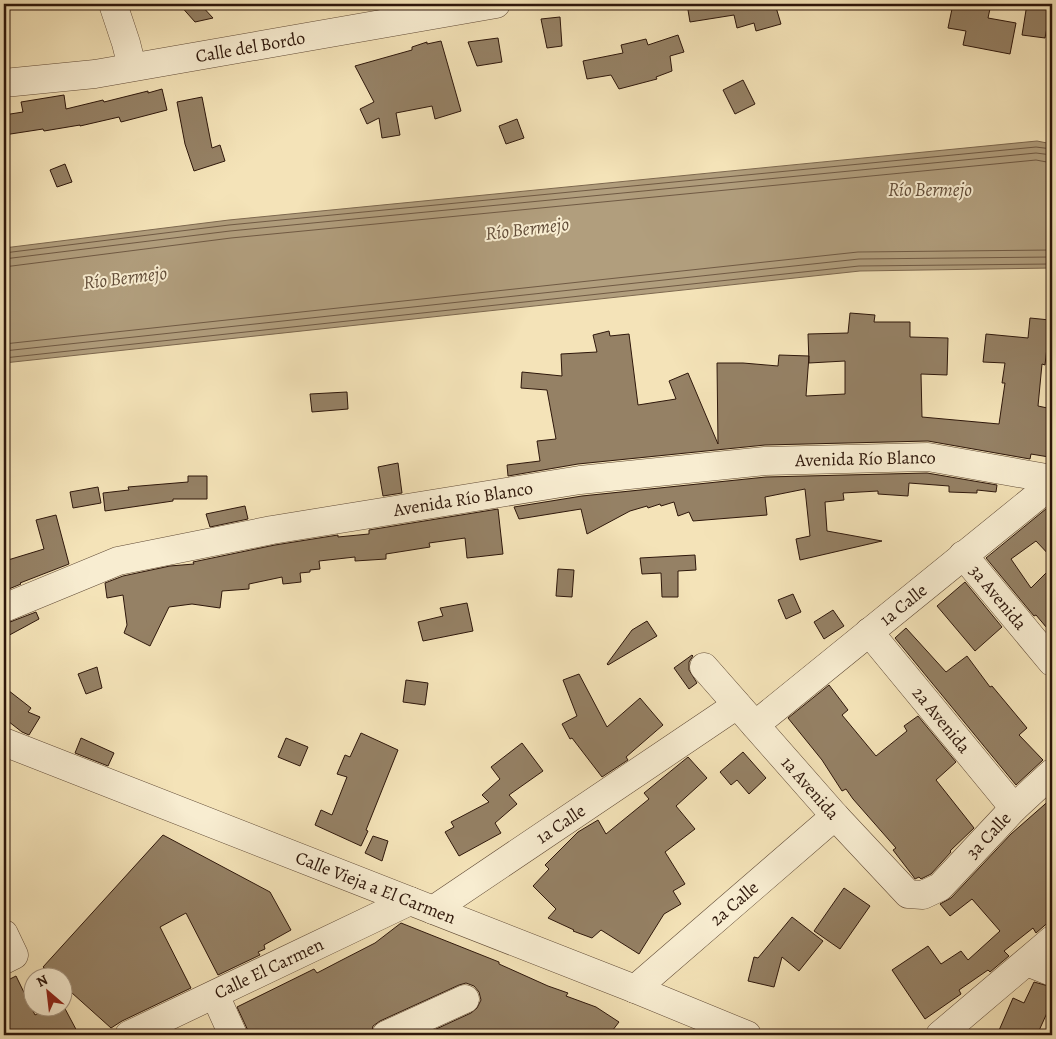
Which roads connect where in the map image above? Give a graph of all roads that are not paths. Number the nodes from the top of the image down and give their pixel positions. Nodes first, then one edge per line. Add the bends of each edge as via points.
1 (113, 4) edge
2 (496, 4) edge
3 (132, 67) junction
4 (4, 83) edge
5 (1052, 479) edge
6 (1052, 484) edge
7 (963, 555) junction
8 (4, 608) edge
9 (869, 632) junction
10 (1052, 662) edge
11 (704, 667) dead end
12 (737, 704) junction
13 (755, 725) junction
14 (4, 742) edge
15 (1052, 773) edge
16 (1014, 808) junction
17 (835, 816) junction
18 (924, 895) joint
19 (422, 906) junction
20 (1052, 940) edge
21 (1027, 962) junction
22 (1052, 972) edge
23 (634, 990) junction
24 (215, 995) junction
25 (465, 999) dead end
26 (129, 1035) edge
27 (233, 1035) edge
28 (386, 1035) edge
29 (747, 1035) edge
30 (940, 1035) edge

1 - 3 street
2 - 3 street, Calle del Bordo
3 - 4 street, Calle del Bordo
5 - 8 street, Avenida Río Blanco via 928,457 765,462 580,480 272,530 118,561
6 - 7 street, 1a Calle
7 - 9 street, 1a Calle
7 - 10 street, 3a Avenida
9 - 13 street, 1a Calle
9 - 16 street, 2a Avenida
11 - 12 street, 1a Avenida
12 - 13 street, 1a Avenida
12 - 19 street, 1a Calle
13 - 17 street, 1a Avenida
14 - 19 street, Calle Vieja a El Carmen
15 - 16 street, 3a Calle
16 - 18 street, 3a Calle via 940,887
17 - 18 street, 1a Avenida via 908,894
17 - 23 street, 2a Calle
19 - 23 street, Calle Vieja a El Carmen
19 - 24 street, Calle El Carmen
20 - 21 street
21 - 22 street
21 - 30 street
23 - 29 street, Calle Vieja a El Carmen
24 - 26 street, Calle El Carmen
24 - 27 street
25 - 28 street

